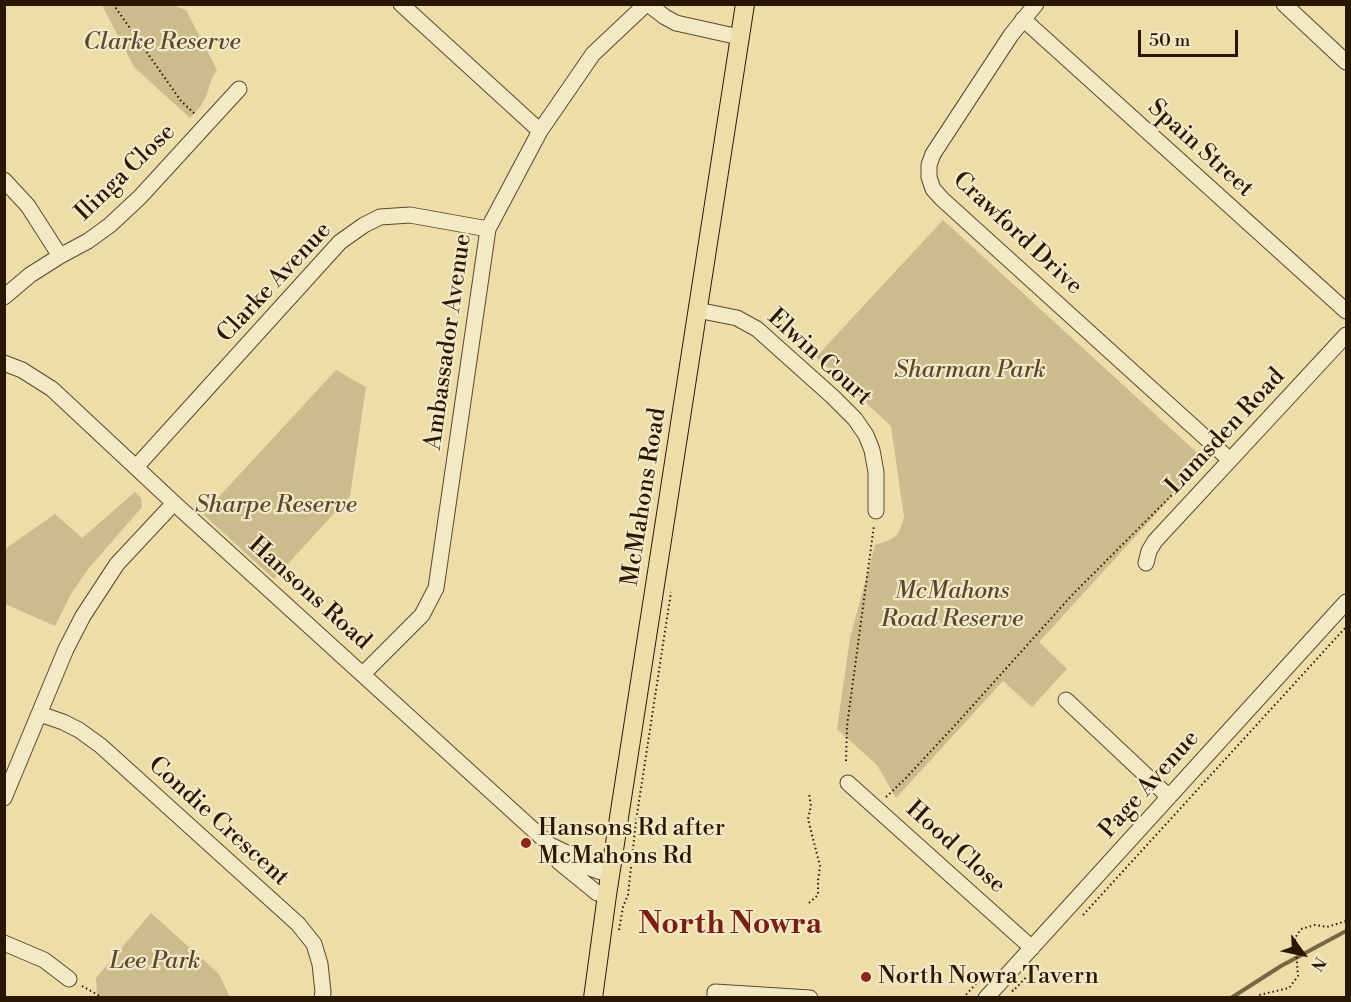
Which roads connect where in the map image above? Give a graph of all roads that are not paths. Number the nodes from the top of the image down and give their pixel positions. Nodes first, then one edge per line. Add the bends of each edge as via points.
1 (400, 4) edge
2 (647, 4) edge
3 (745, 4) edge
4 (1036, 4) edge
5 (1284, 4) edge
6 (1023, 19) junction
7 (739, 37) junction
8 (1347, 62) edge
9 (239, 89) dead end
10 (540, 131) junction
11 (4, 180) edge
12 (488, 229) junction
13 (60, 256) junction
14 (4, 297) edge
15 (698, 310) junction
16 (1347, 311) edge
17 (1347, 335) edge
18 (4, 363) edge
19 (1230, 460) junction
20 (136, 467) junction
21 (174, 503) junction
22 (876, 511) road end
23 (1146, 564) dead end
24 (1347, 602) edge
25 (363, 674) junction
26 (1066, 700) dead end
27 (40, 714) junction
28 (848, 783) dead end
29 (1169, 797) junction
30 (4, 798) edge
31 (550, 844) junction
32 (611, 873) junction
33 (607, 895) junction
34 (4, 943) edge
35 (1032, 948) junction
36 (69, 979) road end
37 (322, 998) edge
38 (593, 998) edge
39 (715, 998) edge
40 (810, 998) edge
41 (986, 998) edge

1 - 10 street
2 - 7 street via 676,22
2 - 10 street, Ambassador Avenue via 593,54
3 - 7 main road, McMahons Road
4 - 6 street, Crawford Drive
5 - 8 street
6 - 16 street, Spain Street
6 - 19 street, Crawford Drive via 933,154 929,177 933,189
7 - 15 main road, McMahons Road
9 - 13 street, Ilinga Close via 110,225
10 - 12 street, Ambassador Avenue
11 - 13 street via 28,206
12 - 20 street, Clarke Avenue via 410,215 380,217 364,225 340,242
12 - 25 street, Ambassador Avenue via 436,588 422,615
13 - 14 street, Ilinga Close
15 - 22 street, Elwin Court via 737,318 757,329 855,419 872,450
15 - 32 main road, McMahons Road
17 - 19 street, Lumsden Road
18 - 20 street, Hansons Road via 52,389
19 - 23 street, Lumsden Road via 1155,541
20 - 21 street, Hansons Road
21 - 25 street, Hansons Road
21 - 27 street via 117,564 94,598 66,649
24 - 29 street, Page Avenue
25 - 31 street, Hansons Road
26 - 29 street
27 - 30 street
27 - 37 street, Condie Crescent via 79,730 100,746 298,924 314,944 320,964
28 - 35 street, Hood Close
29 - 35 street, Page Avenue
31 - 32 street, Hansons Road via 584,866
31 - 33 street, Hansons Road via 559,862 597,893
32 - 33 main road, McMahons Road
33 - 38 main road, McMahons Road
34 - 36 street via 44,960
35 - 41 street, Page Avenue
39 - 40 street via 715,992

